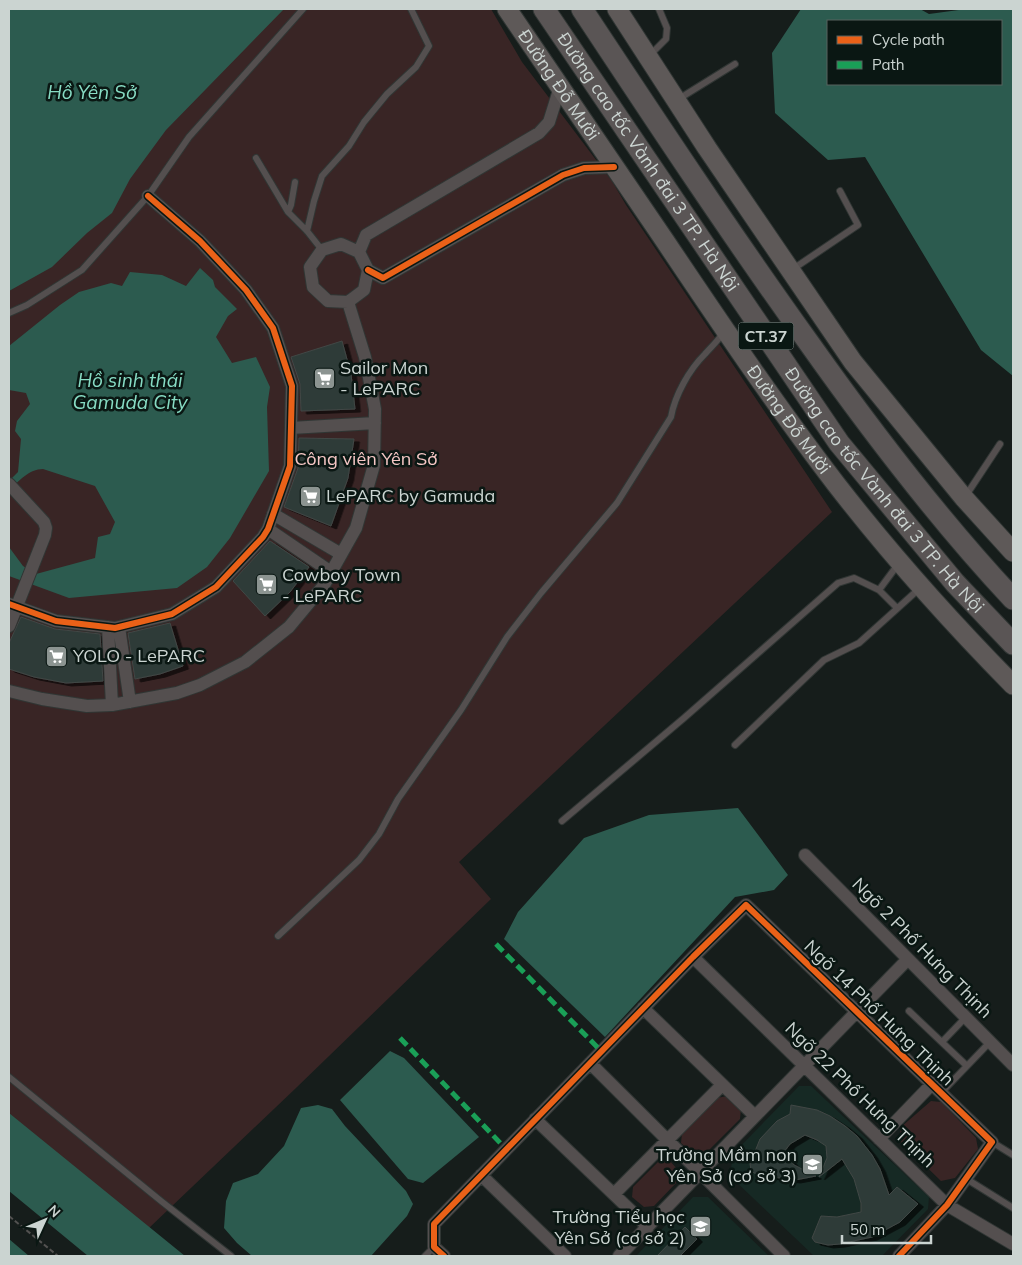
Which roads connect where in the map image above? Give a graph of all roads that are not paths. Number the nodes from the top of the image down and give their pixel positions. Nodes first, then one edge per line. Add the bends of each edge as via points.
1 (303, 9) edge
2 (411, 9) edge
3 (506, 9) edge
4 (544, 9) edge
5 (582, 9) edge
6 (617, 9) edge
7 (659, 9) edge
8 (648, 57) junction
9 (735, 64) dead end
10 (560, 87) junction
11 (676, 100) junction
12 (256, 158) dead end
13 (614, 167) junction
14 (295, 182) dead end
15 (840, 191) dead end
16 (148, 196) junction
17 (288, 212) junction
18 (307, 231) junction
19 (322, 250) junction
20 (359, 252) junction
21 (368, 270) junction
22 (791, 270) junction
23 (348, 302) junction
24 (9, 313) edge
25 (725, 330) junction
26 (375, 427) junction
27 (291, 431) junction
28 (1000, 444) dead end
29 (13, 489) edge
30 (964, 498) junction
31 (273, 514) junction
32 (268, 528) junction
33 (1013, 552) edge
34 (341, 554) junction
35 (900, 562) junction
36 (331, 572) junction
37 (922, 587) junction
38 (879, 590) junction
39 (1013, 599) edge
40 (13, 605) edge
41 (897, 608) junction
42 (9, 626) edge
43 (113, 627) junction
44 (1013, 644) edge
45 (1013, 685) edge
46 (9, 691) edge
47 (130, 702) junction
48 (112, 705) junction
49 (736, 745) dead end
50 (562, 821) dead end
51 (806, 855) dead end
52 (278, 936) dead end
53 (693, 957) junction
54 (908, 959) junction
55 (643, 1008) junction
56 (909, 1011) dead end
57 (856, 1012) junction
58 (966, 1017) junction
59 (942, 1042) junction
60 (990, 1042) junction
61 (1012, 1061) edge
62 (590, 1063) junction
63 (804, 1066) junction
64 (967, 1066) junction
65 (9, 1077) edge
66 (722, 1085) junction
67 (936, 1089) junction
68 (755, 1116) junction
69 (535, 1119) junction
70 (879, 1139) junction
71 (668, 1140) junction
72 (992, 1142) junction
73 (1013, 1154) edge
74 (700, 1172) junction
75 (480, 1175) junction
76 (965, 1178) junction
77 (614, 1194) junction
78 (947, 1205) junction
79 (1013, 1208) edge
80 (648, 1226) junction
81 (1013, 1244) edge
82 (434, 1247) junction
83 (231, 1256) edge
84 (425, 1256) edge
85 (444, 1256) edge
86 (565, 1256) edge
87 (619, 1256) edge
88 (784, 1256) edge
89 (901, 1256) edge

1 - 16 lane via 189,137
2 - 18 lane via 429,46 416,67 387,94 349,146 322,176
3 - 10 main road, Đường Đỗ Mười
4 - 44 highway, Đường cao tốc Vành đai 3 TP. Hà Nội / CT.37 via 839,443 954,582
5 - 39 highway, Đường cao tốc Vành đai 3 TP. Hà Nội / CT.37 via 769,287 865,422
6 - 8 main road
7 - 8 lane via 667,28 666,39
8 - 11 main road
9 - 11 lane
10 - 13 main road, Đường Đỗ Mười
10 - 20 street via 549,122 539,133 366,235
11 - 22 main road
12 - 17 lane
13 - 21 street via 584,168 563,174 383,278
13 - 25 main road, Đường Đỗ Mười
14 - 17 lane
15 - 22 lane via 858,224
16 - 24 lane via 82,270
16 - 27 street via 200,241 246,290 273,328 292,386
17 - 18 lane
18 - 19 lane
19 - 20 street via 341,244
19 - 23 street via 310,267 313,287 328,301
20 - 21 street
21 - 23 street via 364,290
22 - 30 main road via 853,362
23 - 26 street via 364,357 375,408
25 - 35 main road, Đường Đỗ Mười via 836,484
25 - 52 lane via 684,384 671,417 618,503 507,637 466,704 398,799 379,834 359,860
26 - 27 street
26 - 34 street via 374,465 356,528
27 - 31 street via 290,466
28 - 30 lane
29 - 40 street via 46,528 25,586
30 - 33 main road
31 - 32 street
31 - 34 street
32 - 36 street
32 - 43 street via 216,587 172,614
34 - 36 street
35 - 37 main road, Đường Đỗ Mười
35 - 38 lane
36 - 47 street via 289,626 245,662 200,685
37 - 41 lane
37 - 45 main road, Đường Đỗ Mười
38 - 41 lane
38 - 50 lane via 854,578 838,583
40 - 42 street
40 - 43 street via 56,621
41 - 49 lane via 859,644 824,660
43 - 47 street
43 - 48 street
46 - 48 street via 42,700 87,706
47 - 48 street
51 - 54 street, Ngõ 2 Phố Hưng Thịnh
53 - 55 street
53 - 57 street, Ngõ 14 Phố Hưng Thịnh via 746,905
53 - 63 street, Ngõ 22 Phố Hưng Thịnh
54 - 57 street
54 - 58 street, Ngõ 2 Phố Hưng Thịnh
55 - 62 street
55 - 66 street
56 - 59 lane
57 - 63 street
57 - 67 street, Ngõ 14 Phố Hưng Thịnh
58 - 59 lane
58 - 60 street, Ngõ 2 Phố Hưng Thịnh
59 - 64 lane
60 - 61 street, Ngõ 2 Phố Hưng Thịnh
60 - 64 lane
62 - 69 street
62 - 71 street
63 - 68 street
63 - 70 street, Ngõ 22 Phố Hưng Thịnh
64 - 67 lane
65 - 83 lane
66 - 68 street
66 - 71 street
67 - 70 street
67 - 72 street, Ngõ 14 Phố Hưng Thịnh
68 - 74 street
69 - 75 street
69 - 77 street
70 - 78 street, Ngõ 22 Phố Hưng Thịnh
71 - 74 street
71 - 77 street
72 - 73 lane, Ngõ 14 Phố Hưng Thịnh
72 - 76 street
74 - 80 street
74 - 88 street
75 - 82 street via 434,1224
75 - 86 street
76 - 78 street
76 - 79 lane
77 - 80 street
78 - 81 street, Ngõ 22 Phố Hưng Thịnh
78 - 89 street
80 - 87 street
82 - 84 lane
82 - 85 street

